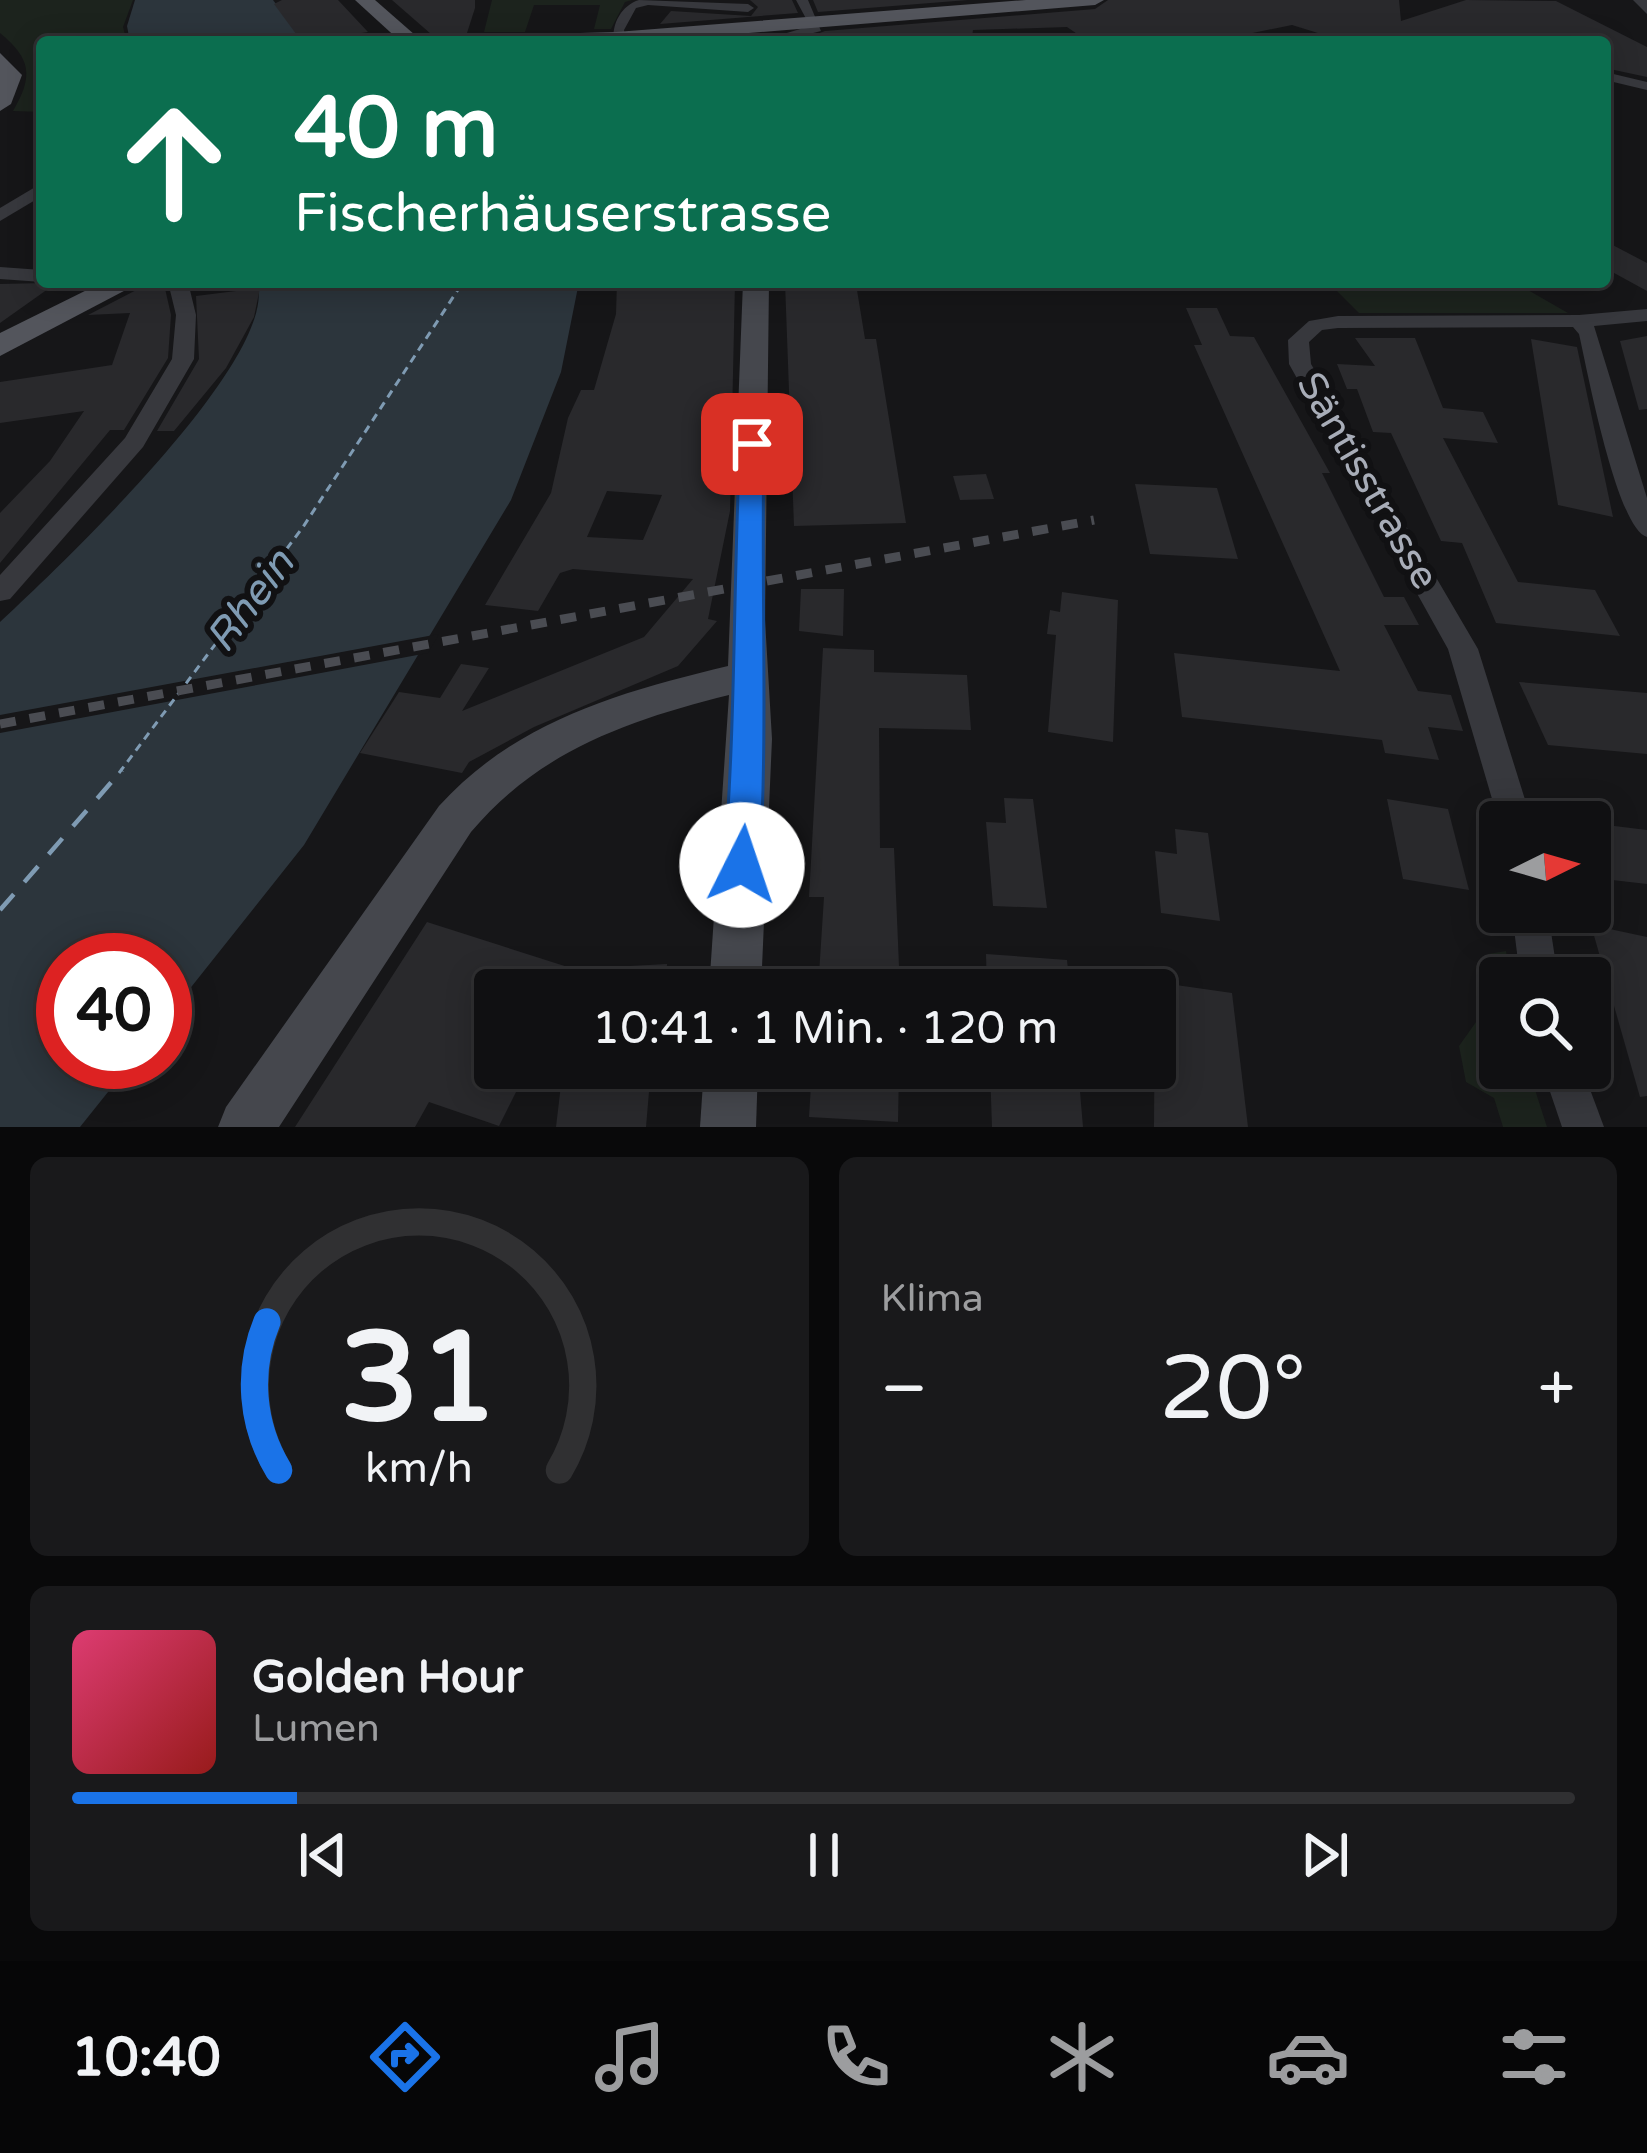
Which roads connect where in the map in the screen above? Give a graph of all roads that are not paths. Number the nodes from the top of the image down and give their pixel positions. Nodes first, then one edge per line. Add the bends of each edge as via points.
1 (364, 0) edge
2 (648, 0) edge
3 (802, 0) edge
4 (1095, 0) edge
5 (1646, 0) edge
6 (960, 5) edge
7 (1647, 10) edge
8 (815, 22) junction
9 (758, 24) edge
10 (406, 36) edge
11 (620, 36) edge
12 (653, 36) edge
13 (0, 59) edge
14 (1611, 77) edge
15 (1647, 86) edge
16 (0, 104) edge
17 (36, 192) edge
18 (0, 216) edge
19 (0, 273) edge
20 (36, 276) edge
21 (110, 288) edge
22 (179, 288) edge
23 (757, 288) edge
24 (1647, 315) edge
25 (1579, 321) junction
26 (0, 346) edge
27 (1647, 529) edge
28 (0, 592) edge
29 (748, 676) junction
30 (1509, 801) edge
31 (736, 969) edge
32 (730, 1089) edge
33 (1569, 1089) edge
34 (246, 1127) edge
35 (728, 1127) edge
36 (1583, 1127) edge

1 - 10 main road
2 - 9 street
2 - 11 street via 632,6
3 - 8 street
4 - 6 main road
5 - 7 street via 1638,2
6 - 8 main road
8 - 9 main road
9 - 12 main road
13 - 16 main road via 10,76
14 - 15 street
17 - 18 street
19 - 20 street
21 - 26 main road
22 - 28 street via 183,358 134,442
23 - 29 main road
24 - 25 street
25 - 27 street
25 - 30 street, Säntisstrasse via 1338,322 1316,325 1298,340 1300,364 1463,649
29 - 31 main road
29 - 34 main road via 622,711 530,748 489,779
32 - 35 main road
33 - 36 street

